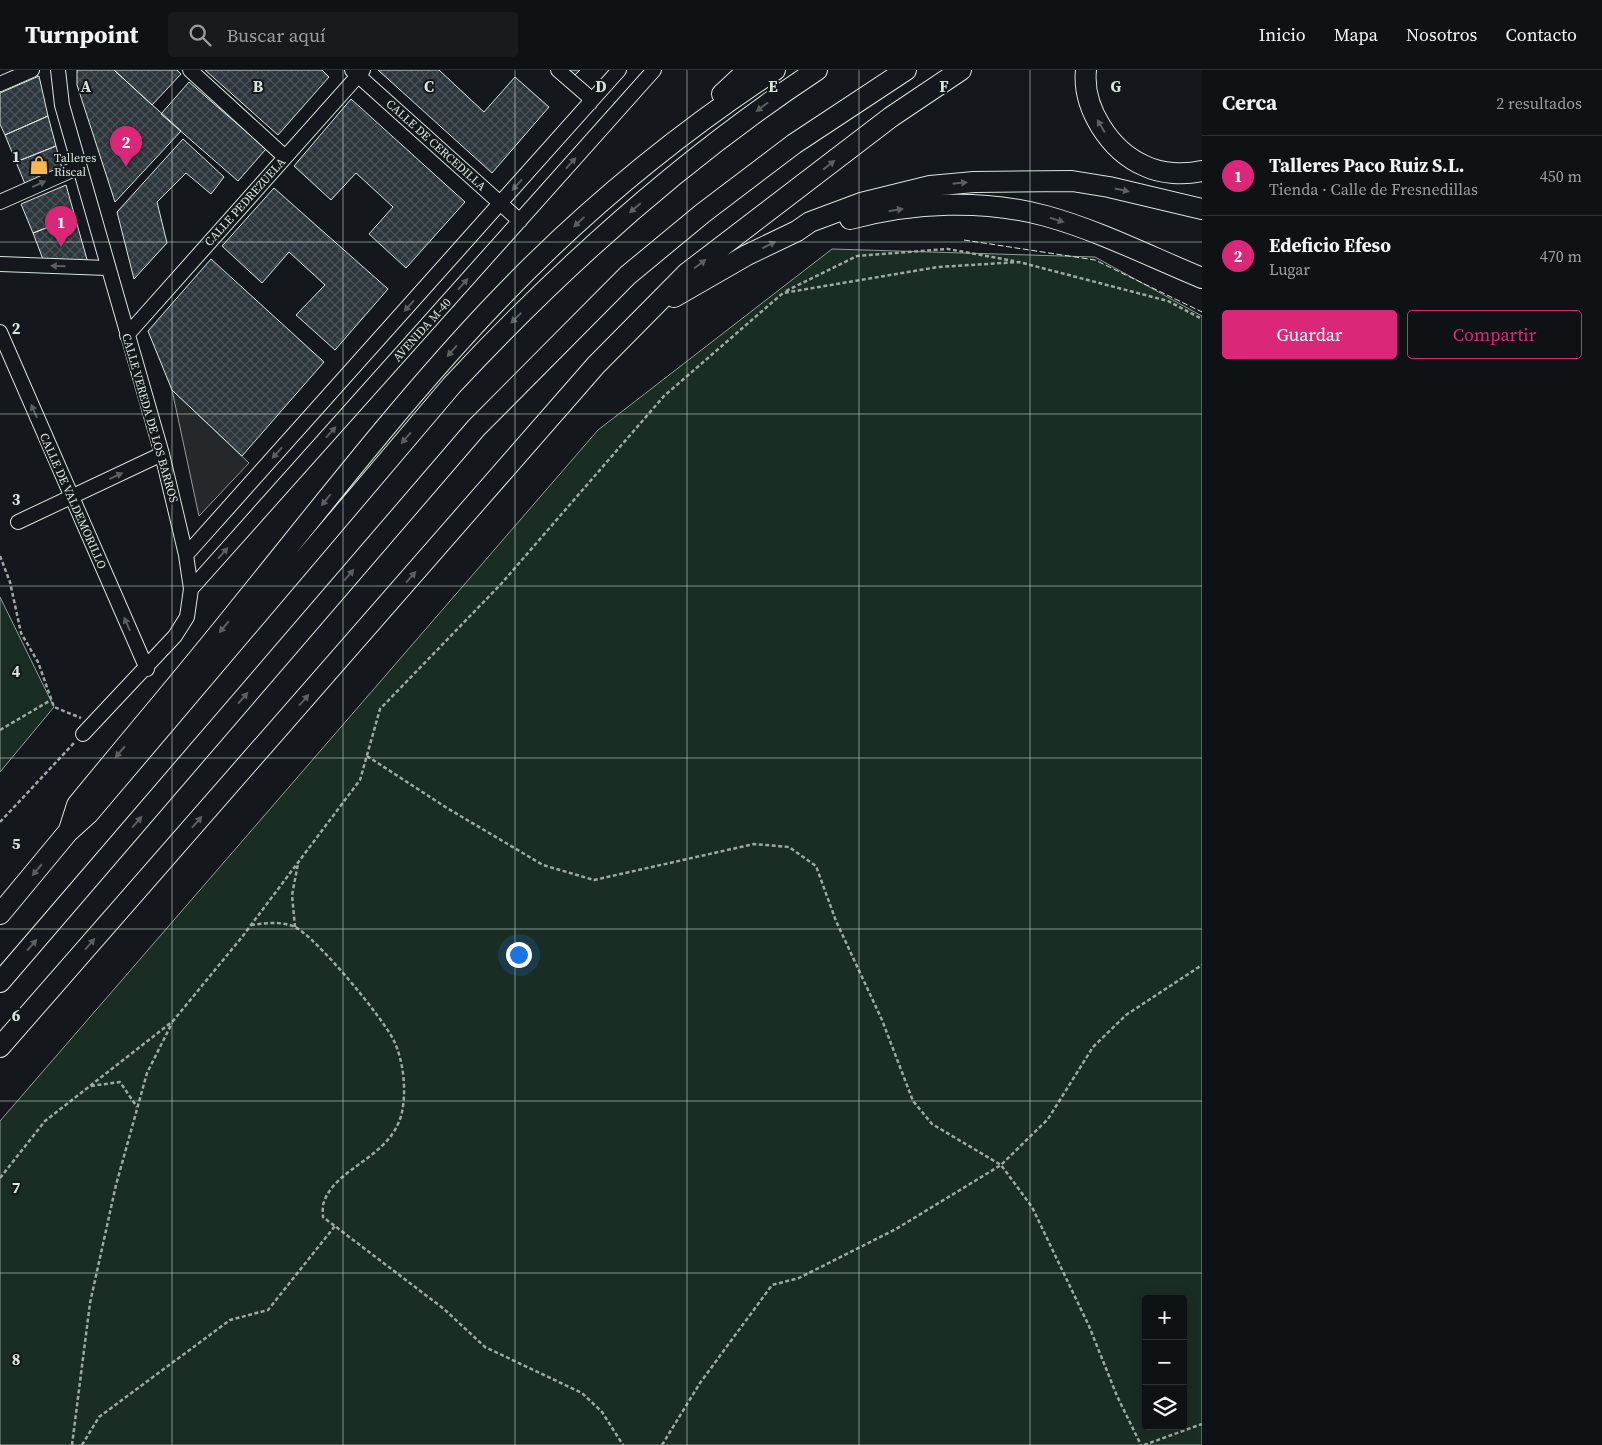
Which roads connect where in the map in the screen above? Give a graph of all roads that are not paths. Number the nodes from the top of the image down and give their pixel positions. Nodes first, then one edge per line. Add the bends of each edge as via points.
1 (32, 70) edge
2 (58, 70) edge
3 (190, 70) edge
4 (558, 70) edge
5 (619, 70) edge
6 (654, 70) edge
7 (748, 70) edge
8 (775, 70) edge
9 (817, 70) edge
10 (906, 70) edge
11 (961, 70) edge
12 (1086, 70) edge
13 (357, 72) edge
14 (0, 84) edge
15 (590, 103) junction
16 (669, 146) junction
17 (285, 157) junction
18 (79, 167) junction
19 (1202, 171) edge
20 (0, 202) edge
21 (500, 203) junction
22 (1202, 209) edge
23 (520, 221) junction
24 (797, 231) junction
25 (0, 264) edge
26 (107, 268) junction
27 (1202, 278) edge
28 (429, 284) junction
29 (448, 301) junction
30 (652, 310) junction
31 (0, 332) edge
32 (127, 335) junction
33 (162, 454) junction
34 (72, 496) junction
35 (18, 522) dead end
36 (186, 555) junction
37 (191, 589) junction
38 (147, 669) junction
39 (81, 736) road end
40 (68, 832) junction
41 (0, 914) edge
42 (0, 982) edge
43 (0, 1047) edge

1 - 14 street
2 - 18 street, CALLE VEREDA DE LOS BARROS via 62,105
3 - 17 street
4 - 15 street via 588,96
5 - 15 street, AVENIDA M-40
23 -> 6 street, AVENIDA M-40
7 - 16 highway
8 - 16 highway
9 -> 40 highway via 770,101 693,160 555,279 502,332 446,393 89,813
42 -> 10 highway via 476,428 628,276 703,213 794,144
30 -> 11 highway via 687,273 891,117
19 -> 12 highway via 1172,173 1145,167 1122,152 1102,130 1089,104
13 - 17 street, CALLE PEDREZUELA
13 - 21 street, CALLE DE CERCEDILLA
15 -> 21 street, AVENIDA M-40
16 -> 40 highway via 604,199 538,260 485,314 372,442 235,614 76,805
17 - 32 street, CALLE PEDREZUELA
20 -> 18 street
18 - 26 street, CALLE VEREDA DE LOS BARROS
21 - 23 street, CALLE DE CERCEDILLA
21 - 28 street, AVENIDA M-40
24 -> 22 highway via 810,222 861,202 930,186 974,182 1072,181
29 -> 23 street, AVENIDA M-40
24 -> 27 highway via 866,215 931,205 997,207 1045,216 1083,228
30 -> 24 highway
26 -> 25 street
26 - 32 street, CALLE VEREDA DE LOS BARROS
28 - 29 street via 429,294 437,300
28 -> 36 street, AVENIDA M-40
37 -> 29 street, AVENIDA M-40
43 -> 30 highway via 596,366
34 -> 31 street, CALLE DE VALDEMORILLO
32 - 33 street, CALLE VEREDA DE LOS BARROS
34 -> 33 street
33 - 36 street, CALLE VEREDA DE LOS BARROS
34 - 35 street
38 -> 34 street, CALLE DE VALDEMORILLO
36 - 37 street, CALLE VEREDA DE LOS BARROS
37 - 38 street, CALLE VEREDA DE LOS BARROS via 187,617 176,636
38 - 39 street, CALLE VEREDA DE LOS BARROS
40 -> 41 highway

